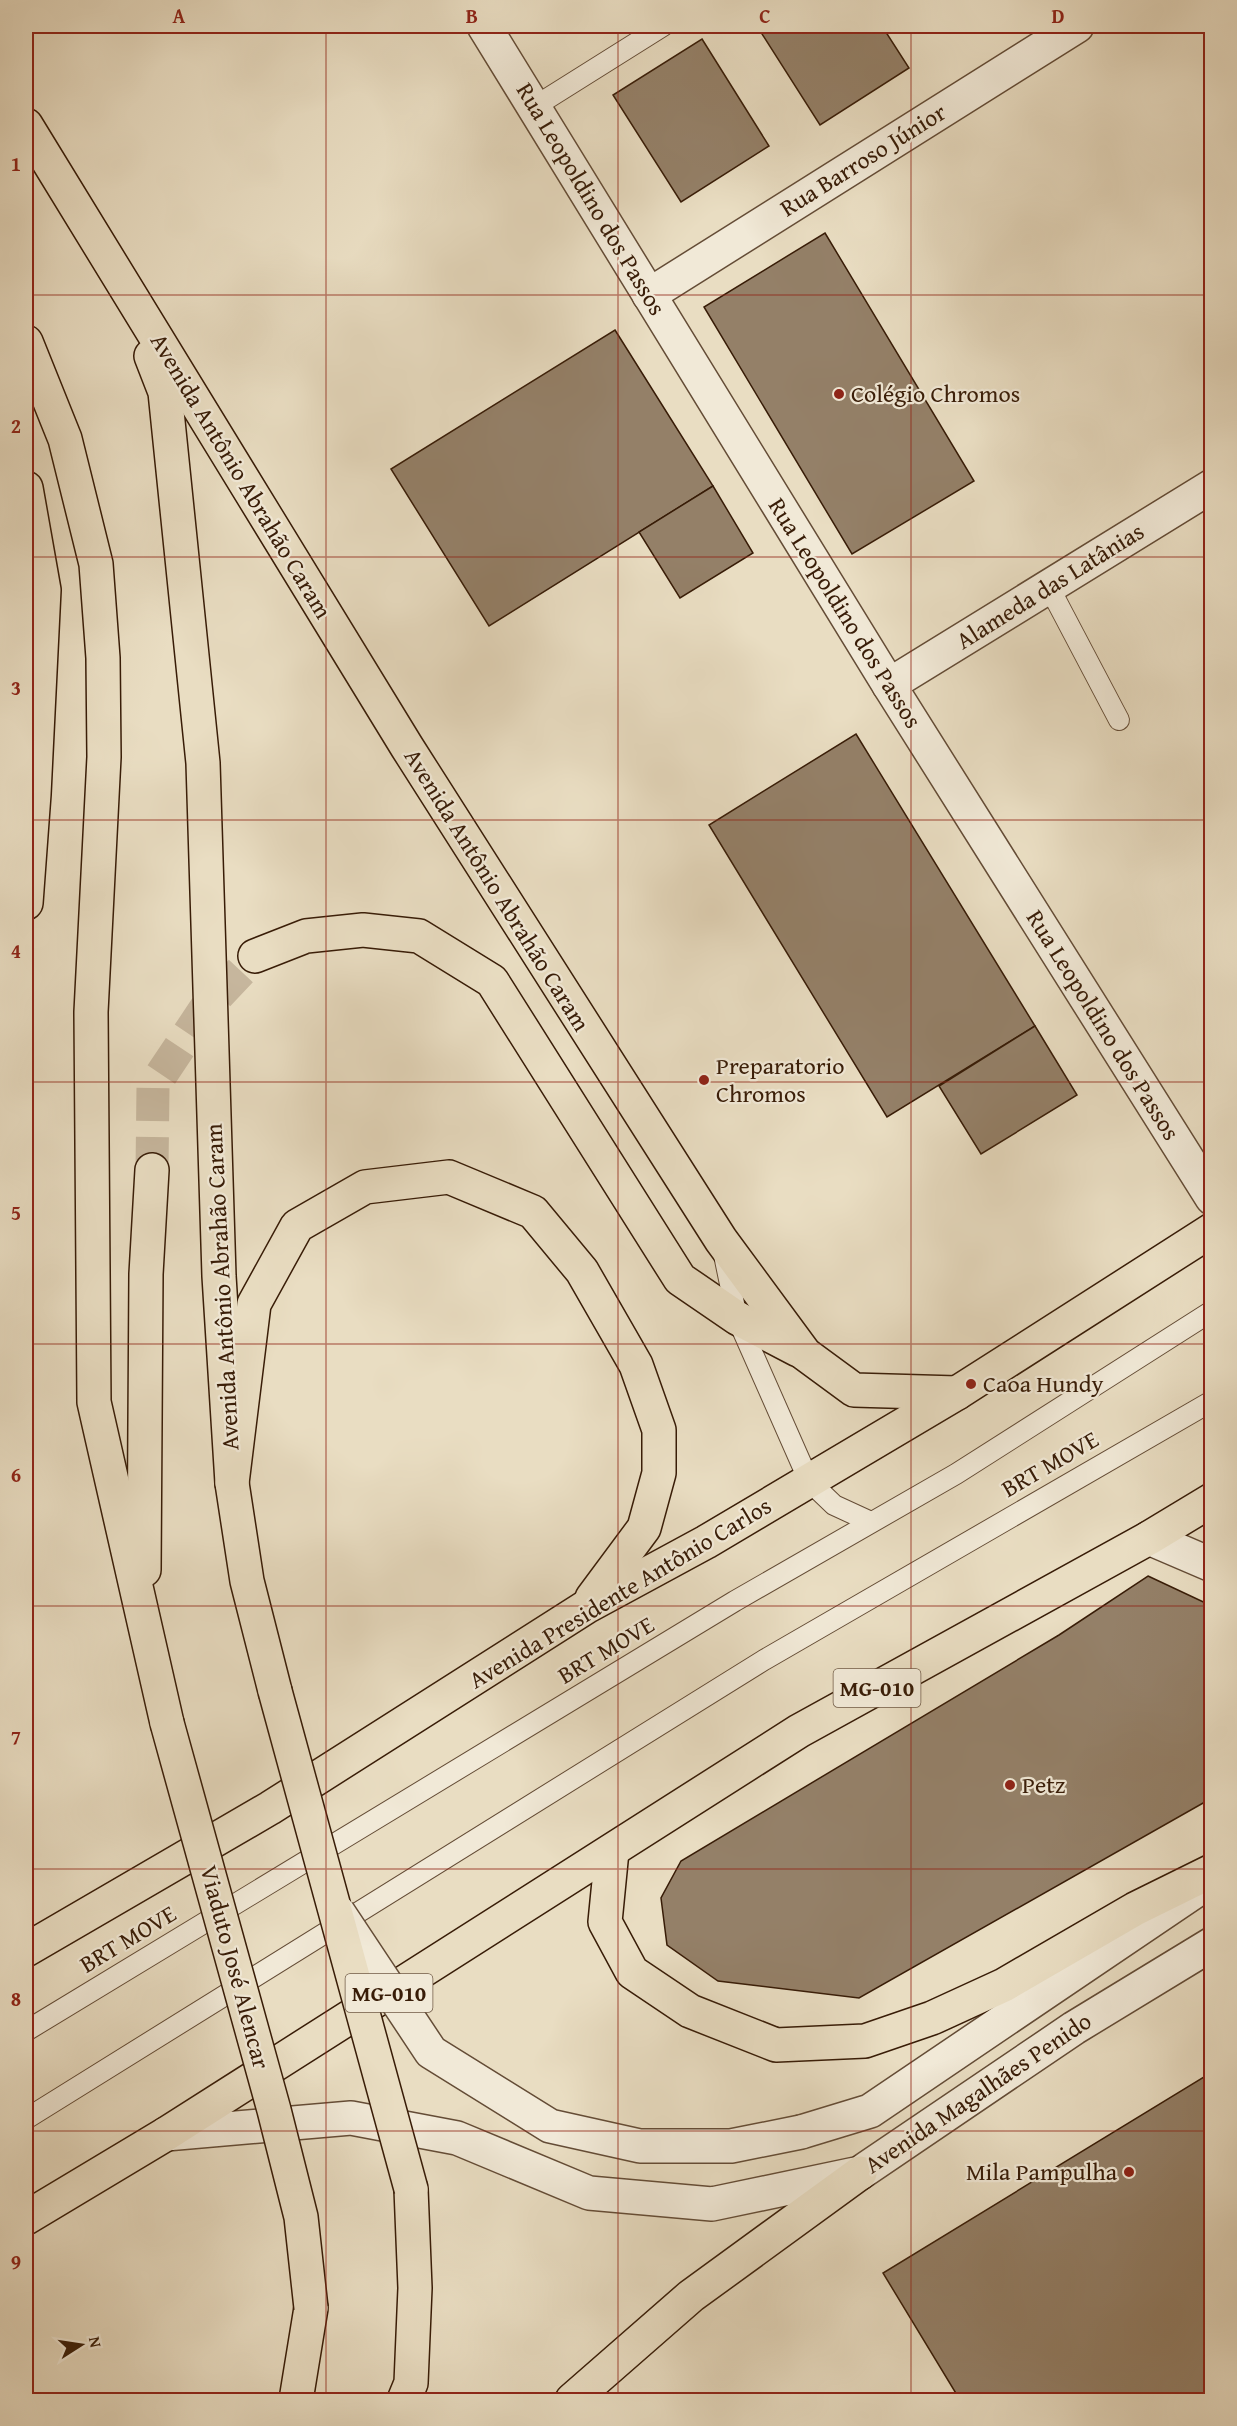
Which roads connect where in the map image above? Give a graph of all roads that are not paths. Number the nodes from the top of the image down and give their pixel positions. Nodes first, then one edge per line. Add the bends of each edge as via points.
1 (484, 26) edge
2 (663, 26) edge
3 (1077, 26) edge
4 (534, 107) junction
5 (26, 125) edge
6 (119, 276) junction
7 (649, 296) junction
8 (26, 342) edge
9 (1212, 486) edge
10 (26, 488) edge
11 (1049, 586) junction
12 (889, 685) junction
13 (1119, 720) dead end
14 (26, 903) edge
15 (255, 956) tunnel mouth
16 (152, 1170) tunnel mouth
17 (1212, 1198) edge
18 (1212, 1230) edge
19 (721, 1240) junction
20 (1212, 1311) edge
21 (737, 1318) junction
22 (806, 1354) junction
23 (957, 1393) junction
24 (1212, 1401) edge
25 (809, 1481) junction
26 (232, 1483) junction
27 (1212, 1500) edge
28 (871, 1522) junction
29 (1149, 1538) junction
30 (1212, 1565) edge
31 (586, 1607) junction
32 (144, 1629) junction
33 (612, 1851) junction
34 (1212, 1870) edge
35 (1212, 1880) edge
36 (334, 1906) junction
37 (1212, 1944) edge
38 (26, 1950) edge
39 (26, 2031) edge
40 (26, 2119) edge
41 (166, 2134) junction
42 (860, 2173) junction
43 (30, 2218) edge
44 (296, 2400) edge
45 (404, 2400) edge
46 (572, 2400) edge

1 - 4 street, Rua Leopoldino dos Passos
2 - 4 lane
3 - 7 street, Rua Barroso Júnior
4 - 7 street, Rua Leopoldino dos Passos
5 - 6 main road, Avenida Antônio Abrahão Caram
6 - 19 main road, Avenida Antônio Abrahão Caram via 407,747
6 - 26 main road, Avenida Antônio Abrahão Caram via 165,392 202,752 219,1276
7 - 12 street, Rua Leopoldino dos Passos
8 - 32 main road via 65,439 96,564 103,658 104,756 91,1012 94,1402
9 - 11 street, Alameda das Latânias
10 - 14 main road via 44,590
11 - 12 street, Alameda das Latânias
11 - 13 lane
12 - 17 street, Rua Leopoldino dos Passos
15 - 21 main road via 306,936 363,930 419,936 492,981 680,1279
16 - 32 main road via 146,1274
18 - 23 main road, Avenida Presidente Antônio Carlos
19 - 21 lane
19 - 22 main road, Avenida Antônio Abrahão Caram
20 - 28 lane, BRT MOVE via 956,1474
21 - 22 main road
21 - 25 lane
22 - 23 main road, Avenida Antônio Abrahão Caram via 854,1390
23 - 25 main road, Avenida Presidente Antônio Carlos
24 - 40 lane, BRT MOVE via 764,1660
25 - 28 lane via 834,1505
25 - 31 main road, Avenida Presidente Antônio Carlos
26 - 31 main road via 255,1304 297,1226 365,1187 449,1177 533,1212 582,1271 636,1365 659,1430 659,1473 644,1528
26 - 36 main road, Avenida Antônio Abrahão Caram, bridge via 247,1581
27 - 29 main road, MG-010
28 - 39 lane, BRT MOVE
29 - 30 street
29 - 33 main road, MG-010 via 800,1731
31 - 38 main road, Avenida Presidente Antônio Carlos via 270,1808
32 - 44 main road, Viaduto José Alencar, bridge via 301,2217 311,2308
33 - 34 main road via 605,1922 632,1972 690,2010 776,2045 866,2041 932,2018 1004,1985 1135,1909
33 - 41 main road, MG-010
35 - 36 street, Avenida Magalhães Penido, bridge via 870,2111 801,2132 731,2146 640,2146 550,2126 431,2052
36 - 45 main road, bridge via 411,2189 415,2288 411,2383
37 - 42 street, Avenida Magalhães Penido via 1074,2028
41 - 42 street, Avenida Magalhães Penido via 351,2118 457,2138 589,2193 712,2204
41 - 43 main road, MG-010
42 - 46 main road via 691,2296

